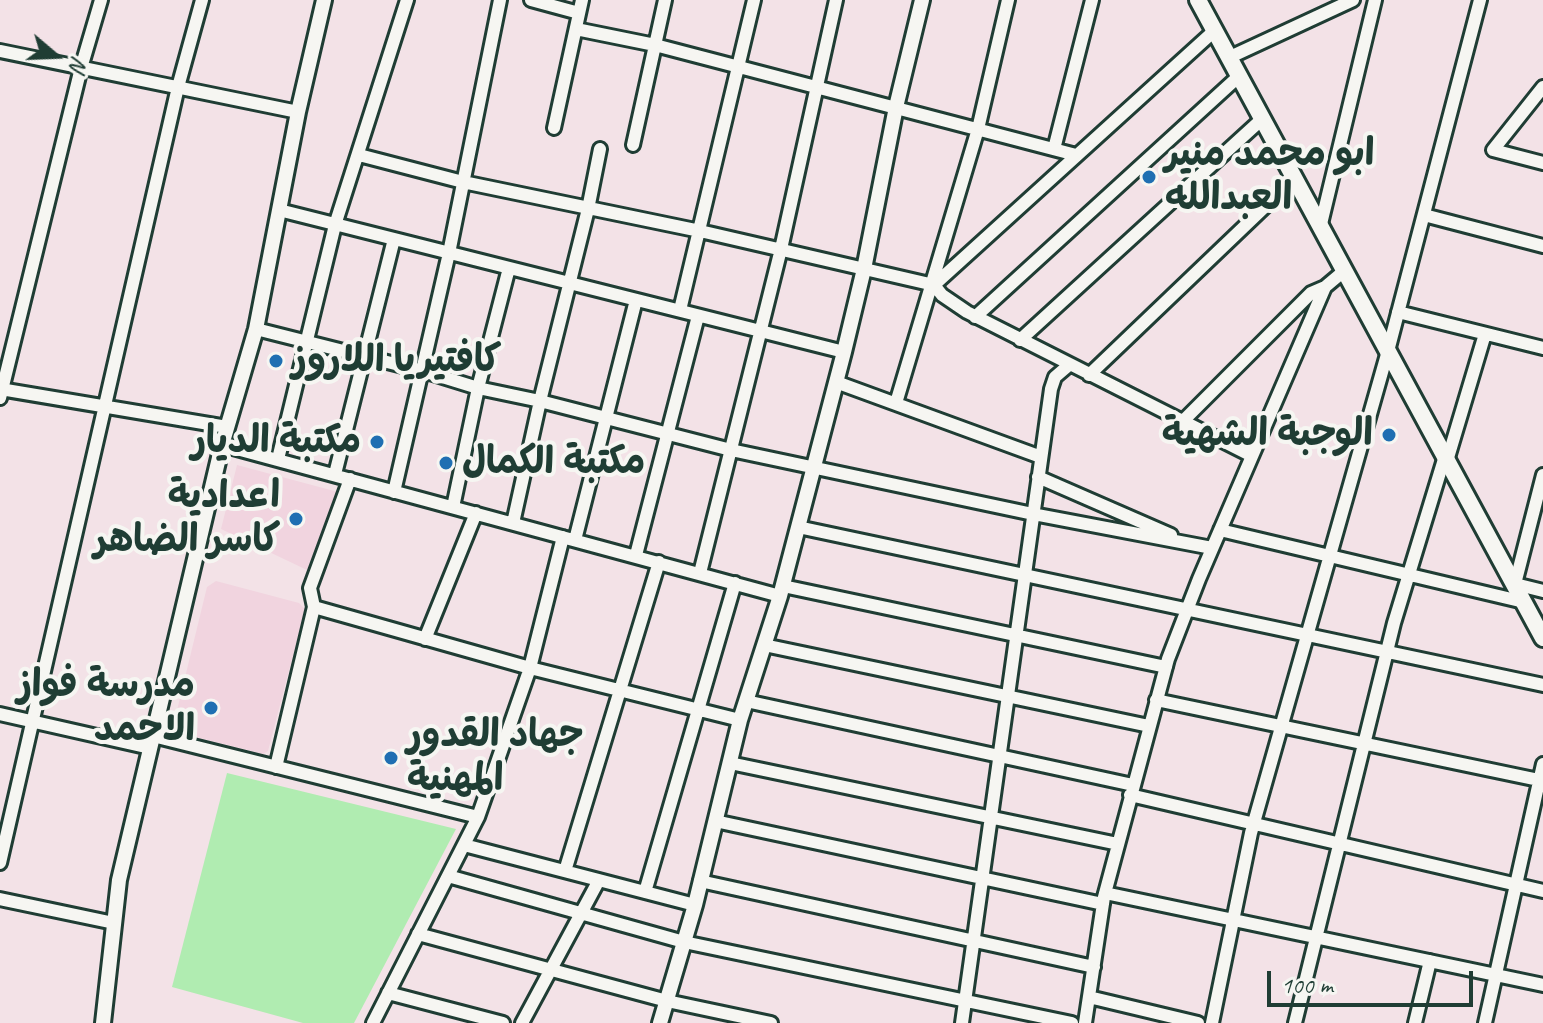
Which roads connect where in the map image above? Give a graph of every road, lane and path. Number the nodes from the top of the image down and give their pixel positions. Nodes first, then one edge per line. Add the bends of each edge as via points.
1 (101, 0) edge
2 (202, 0) edge
3 (324, 0) edge
4 (407, 0) edge
5 (500, 0) edge
6 (531, 0) edge
7 (665, 0) edge
8 (754, 0) edge
9 (836, 0) edge
10 (922, 0) edge
11 (1008, 0) edge
12 (1092, 0) edge
13 (1198, 0) edge
14 (1353, 0) edge
15 (1375, 0) edge
16 (1480, 0) edge
17 (581, 6) edge
18 (576, 29) junction
19 (1213, 32) junction
20 (655, 45) junction
21 (0, 51) edge
22 (1228, 58) junction
23 (81, 68) junction
24 (738, 68) junction
25 (1238, 77) junction
26 (816, 86) junction
27 (178, 87) junction
28 (1543, 87) edge
29 (896, 107) junction
30 (298, 112) junction
31 (1261, 120) junction
32 (554, 128) dead end
33 (978, 129) junction
34 (633, 145) dead end
35 (600, 149) dead end
36 (1054, 149) junction
37 (359, 155) junction
38 (1076, 155) junction
39 (1543, 163) edge
40 (1294, 179) junction
41 (463, 182) junction
42 (588, 209) junction
43 (279, 210) junction
44 (1424, 215) junction
45 (335, 225) junction
46 (1320, 228) junction
47 (700, 231) junction
48 (394, 239) junction
49 (1543, 246) edge
50 (781, 249) junction
51 (449, 253) junction
52 (509, 268) junction
53 (864, 269) junction
54 (1344, 271) junction
55 (571, 283) junction
56 (934, 285) junction
57 (1325, 287) junction
58 (636, 300) junction
59 (680, 310) junction
60 (1398, 312) junction
61 (698, 316) junction
62 (975, 317) junction
63 (256, 329) junction
64 (760, 333) junction
65 (1485, 334) junction
66 (1020, 340) junction
67 (306, 341) junction
68 (1543, 348) edge
69 (1388, 351) junction
70 (844, 352) junction
71 (363, 356) junction
72 (1069, 365) junction
73 (423, 371) junction
74 (1089, 375) junction
75 (836, 382) junction
76 (478, 388) junction
77 (1, 392) edge
78 (540, 401) junction
79 (896, 403) junction
80 (106, 407) junction
81 (606, 419) junction
82 (1182, 422) junction
83 (227, 427) junction
84 (666, 434) junction
85 (222, 445) junction
86 (731, 450) junction
87 (1252, 456) junction
88 (1041, 457) junction
89 (1446, 458) junction
90 (278, 459) junction
91 (813, 468) junction
92 (335, 474) junction
93 (1543, 475) edge
94 (1038, 477) junction
95 (350, 479) junction
96 (394, 492) junction
97 (453, 507) junction
98 (476, 513) junction
99 (1033, 514) junction
100 (513, 523) junction
101 (798, 527) junction
102 (1220, 530) junction
103 (569, 538) junction
104 (1192, 544) junction
105 (1212, 548) junction
106 (636, 555) junction
107 (1329, 556) junction
108 (659, 562) junction
109 (700, 573) junction
110 (1408, 574) junction
111 (1024, 575) junction
112 (735, 583) junction
113 (1515, 584) junction
114 (781, 591) junction
115 (1543, 591) edge
116 (1524, 602) junction
117 (314, 607) junction
118 (1187, 609) junction
119 (1016, 635) junction
120 (1307, 635) junction
121 (1543, 638) edge
122 (425, 639) junction
123 (764, 645) junction
124 (1387, 652) junction
125 (1166, 667) junction
126 (530, 668) junction
127 (1543, 685) edge
128 (620, 691) junction
129 (1007, 696) junction
130 (1156, 700) junction
131 (746, 701) junction
132 (699, 709) junction
133 (0, 714) edge
134 (32, 720) junction
135 (740, 720) junction
136 (1149, 726) junction
137 (1281, 726) junction
138 (151, 742) junction
139 (1364, 743) junction
140 (999, 756) junction
141 (730, 763) junction
142 (1543, 764) edge
143 (276, 767) junction
144 (1541, 780) edge
145 (1132, 790) junction
146 (478, 817) junction
147 (991, 817) junction
148 (715, 821) junction
149 (1254, 824) junction
150 (1118, 844) junction
151 (1340, 844) junction
152 (464, 845) junction
153 (0, 863) edge
154 (565, 871) junction
155 (448, 876) junction
156 (982, 878) junction
157 (599, 880) junction
158 (700, 881) junction
159 (1516, 885) junction
160 (1543, 891) edge
161 (645, 892) junction
162 (1104, 898) junction
163 (0, 899) edge
164 (695, 905) junction
165 (582, 912) junction
166 (1233, 920) junction
167 (114, 923) junction
168 (418, 934) junction
169 (1316, 937) junction
170 (973, 941) junction
171 (684, 942) junction
172 (1430, 961) junction
173 (1094, 967) junction
174 (551, 969) junction
175 (1496, 975) junction
176 (1543, 985) edge
177 (388, 993) junction
178 (1089, 997) junction
179 (667, 1001) junction
180 (965, 1001) junction
181 (103, 1023) edge
182 (373, 1023) edge
183 (503, 1023) edge
184 (522, 1023) edge
185 (660, 1023) edge
186 (771, 1023) edge
187 (962, 1023) edge
188 (1072, 1023) edge
189 (1085, 1023) edge
190 (1198, 1023) edge
191 (1212, 1023) edge
192 (1295, 1023) edge
193 (1415, 1023) edge
194 (1485, 1023) edge

1 - 23 street
2 - 27 street
3 - 30 street
4 - 37 street
5 - 41 street
6 - 17 street
7 - 20 street
8 - 24 street
9 - 26 street
10 - 29 street
11 - 33 street
12 - 36 street
13 - 19 main road
14 - 22 street
15 - 46 street
16 - 44 street
17 - 18 street
18 - 20 street
18 - 32 street
19 - 22 main road
19 - 38 street
20 - 24 street
20 - 34 street
21 - 23 street
22 - 25 main road
23 - 27 street
23 - 77 street
24 - 26 street
24 - 47 street
25 - 31 main road
25 - 62 street
26 - 29 street
26 - 50 street
27 - 30 street
27 - 80 street
28 - 39 street via 1493,150
29 - 33 street
29 - 53 street
30 - 43 street
31 - 40 main road
31 - 66 street
33 - 36 street
33 - 56 street
35 - 42 street
36 - 38 street
37 - 41 street
37 - 45 street
38 - 56 street
40 - 46 main road
40 - 74 street
41 - 42 street
41 - 51 street
42 - 47 street
42 - 55 street
43 - 45 street
43 - 63 street
44 - 49 street
44 - 60 street
45 - 48 street
45 - 67 street
46 - 54 main road
47 - 50 street
47 - 59 street
48 - 51 street
48 - 71 street
50 - 53 street
50 - 64 street
51 - 52 street
51 - 73 street
52 - 55 street
52 - 76 street
53 - 56 street
53 - 70 street
54 - 57 street
54 - 69 main road
55 - 58 street
55 - 78 street
56 - 62 street
56 - 79 street
57 - 82 street via 1311,293
57 - 87 street
58 - 59 street
58 - 81 street
59 - 61 street
60 - 65 street
60 - 69 street
61 - 64 street
61 - 84 street
62 - 66 street
63 - 67 street
63 - 83 street
64 - 70 street
64 - 86 street
65 - 68 street
65 - 89 street
66 - 72 street
67 - 71 street
67 - 90 street
69 - 89 main road
69 - 107 street
70 - 75 street
71 - 73 street
71 - 92 street
72 - 74 street
72 - 88 street via 1051,389
73 - 76 street
73 - 96 street
74 - 82 street
75 - 79 street
75 - 91 street
76 - 78 street
76 - 97 street
77 - 80 street
78 - 81 street
78 - 100 street
79 - 88 street
80 - 83 street
80 - 134 street
81 - 84 street
81 - 103 street
82 - 87 street
83 - 85 street
84 - 86 street
84 - 106 street
85 - 90 street
85 - 138 street
86 - 91 street
86 - 109 street
87 - 102 street
88 - 94 street
89 - 110 street
89 - 113 main road
90 - 92 street
91 - 99 street
91 - 101 street
92 - 95 street
93 - 113 street
94 - 99 street
94 - 104 street
95 - 96 street
95 - 117 street via 310,588
96 - 97 street
97 - 98 street
98 - 100 street
98 - 122 street
99 - 104 street
99 - 111 street
100 - 103 street
101 - 111 street
101 - 114 street
102 - 105 street
102 - 107 street
103 - 106 street
103 - 126 street
104 - 105 street
105 - 118 street
106 - 108 street
107 - 110 street
107 - 120 street
108 - 109 street
108 - 128 street
109 - 112 street
110 - 116 street
110 - 124 street
111 - 118 street
111 - 119 street
112 - 114 street
112 - 132 street
113 - 115 street
113 - 116 main road
114 - 119 street
114 - 123 street
116 - 121 main road
117 - 122 street
117 - 143 street
118 - 120 street
118 - 125 street
119 - 125 street
119 - 129 street
120 - 124 street
120 - 137 street
122 - 126 street
123 - 129 street
123 - 131 street
124 - 127 street
124 - 139 street
125 - 130 street
126 - 128 street
126 - 146 street
128 - 132 street
128 - 154 street
129 - 136 street
129 - 140 street
130 - 136 street
130 - 137 street
131 - 135 street
131 - 140 street
132 - 135 street
132 - 161 street
133 - 134 street
134 - 138 street
134 - 153 street
135 - 141 street
136 - 145 street
137 - 139 street
137 - 149 street
138 - 143 street
138 - 167 street
139 - 144 street
139 - 151 street
140 - 145 street
140 - 147 street
141 - 147 street
141 - 148 street
142 - 144 street
143 - 146 street
144 - 159 street
145 - 149 street
145 - 150 street
146 - 152 street
147 - 150 street
147 - 156 street
148 - 156 street
148 - 158 street
149 - 151 street
149 - 166 street
150 - 162 street
151 - 159 street
151 - 169 street
152 - 154 street
152 - 155 street
154 - 157 street
155 - 165 street
155 - 168 street
156 - 162 street
156 - 170 street
157 - 161 street
157 - 165 street
158 - 164 street
158 - 170 street
159 - 160 street
159 - 175 street
161 - 164 street
162 - 166 street
162 - 173 street
163 - 167 street
164 - 171 street
165 - 171 street
165 - 174 street
166 - 169 street
166 - 191 street
167 - 181 street
168 - 174 street
168 - 177 street
169 - 172 street
169 - 192 street
170 - 173 street
170 - 180 street
171 - 179 street
171 - 180 street
172 - 175 street
172 - 193 street
173 - 178 street
174 - 179 street
174 - 184 street
175 - 176 street
175 - 194 street
177 - 182 street
177 - 183 street
178 - 189 street
178 - 190 street
179 - 185 street
179 - 186 street
180 - 187 street
180 - 188 street

